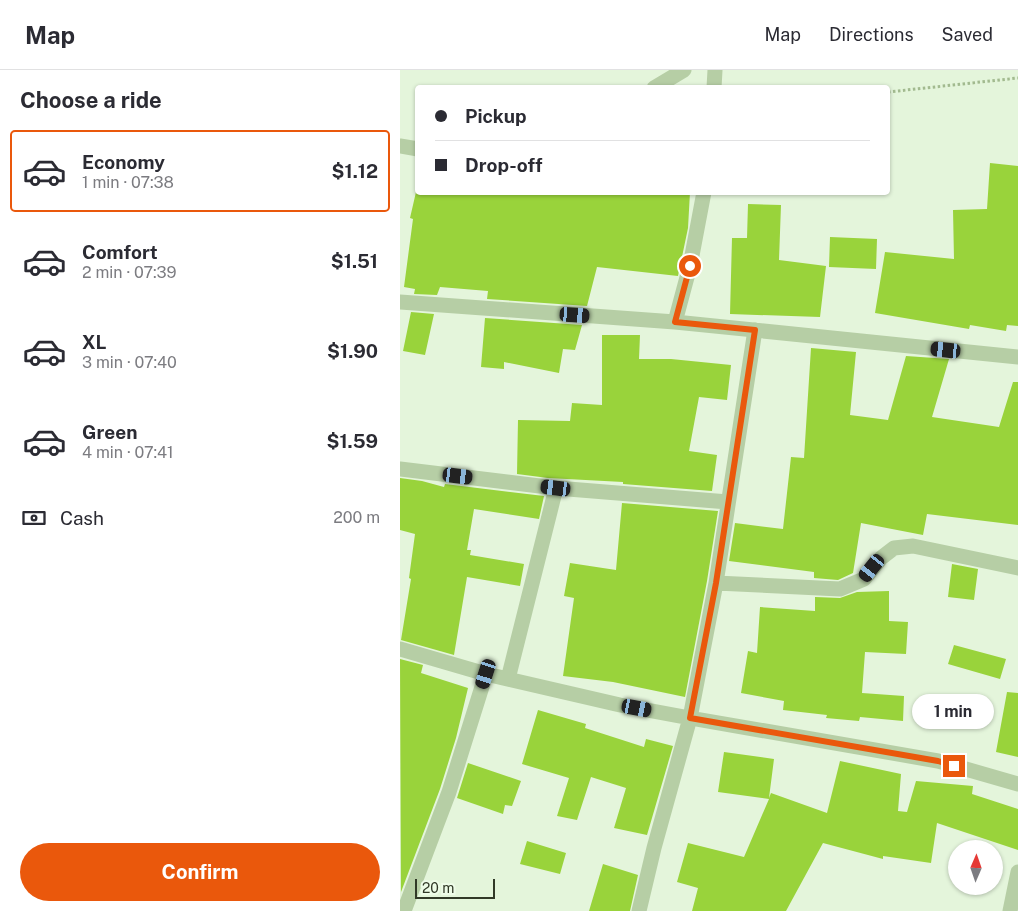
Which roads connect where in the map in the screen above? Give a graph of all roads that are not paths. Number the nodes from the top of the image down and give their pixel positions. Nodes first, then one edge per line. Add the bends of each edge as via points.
1 (684, 70) edge
2 (715, 70) edge
3 (659, 85) edge
4 (714, 85) edge
5 (400, 146) edge
6 (415, 148) edge
7 (703, 195) edge
8 (400, 302) edge
9 (675, 322) junction
10 (755, 330) junction
11 (1018, 357) edge
12 (400, 469) edge
13 (556, 488) junction
14 (728, 502) junction
15 (1018, 568) edge
16 (716, 583) junction
17 (400, 649) edge
18 (486, 674) junction
19 (508, 679) junction
20 (690, 718) junction
21 (1018, 784) edge
22 (1018, 872) edge
23 (404, 911) edge
24 (639, 911) edge
25 (1010, 911) edge

1 - 3 street
2 - 4 street
5 - 6 street
7 - 9 street
8 - 9 street
9 - 10 street
10 - 11 street
10 - 14 street
12 - 13 street
13 - 14 street
13 - 19 street
14 - 16 street
15 - 16 street via 913,546 894,548 864,579 840,589
16 - 20 street
17 - 18 street
18 - 19 street
18 - 23 street via 449,792
19 - 20 street
20 - 21 street via 938,761
20 - 24 street
22 - 25 street

